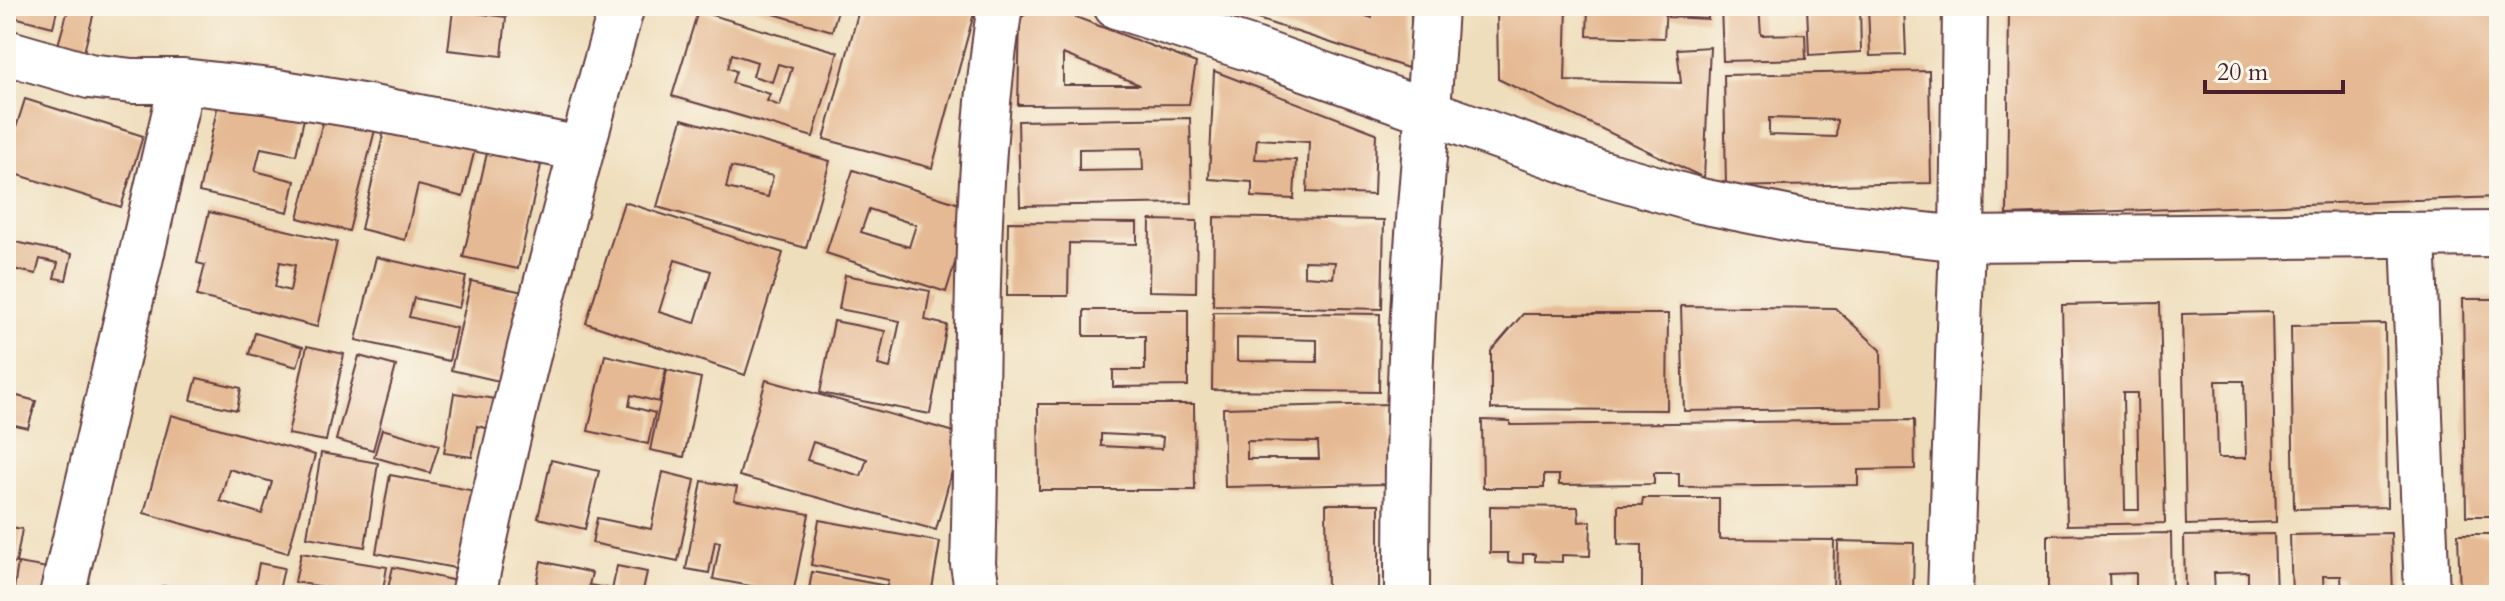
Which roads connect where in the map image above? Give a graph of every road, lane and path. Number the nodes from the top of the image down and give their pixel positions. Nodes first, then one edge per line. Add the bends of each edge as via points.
1 (622, 6) edge
2 (1000, 6) edge
3 (1116, 6) edge
4 (1435, 6) edge
5 (1965, 6) edge
6 (6, 52) edge
7 (182, 81) junction
8 (1429, 112) junction
9 (581, 149) junction
10 (2499, 234) edge
11 (2413, 236) junction
12 (1962, 239) junction
13 (62, 595) edge
14 (473, 595) edge
15 (978, 595) edge
16 (1407, 595) edge
17 (1950, 595) edge
18 (2427, 595) edge

1 - 9 street
2 - 15 street via 983,143 973,564
3 - 8 street
4 - 8 street
5 - 12 street
6 - 7 street via 89,76
7 - 9 street via 271,91
7 - 13 street
8 - 12 street via 1598,172 1701,201 1806,222
8 - 16 street via 1414,296
9 - 14 street
10 - 11 street
11 - 12 street
11 - 18 street
12 - 17 street

